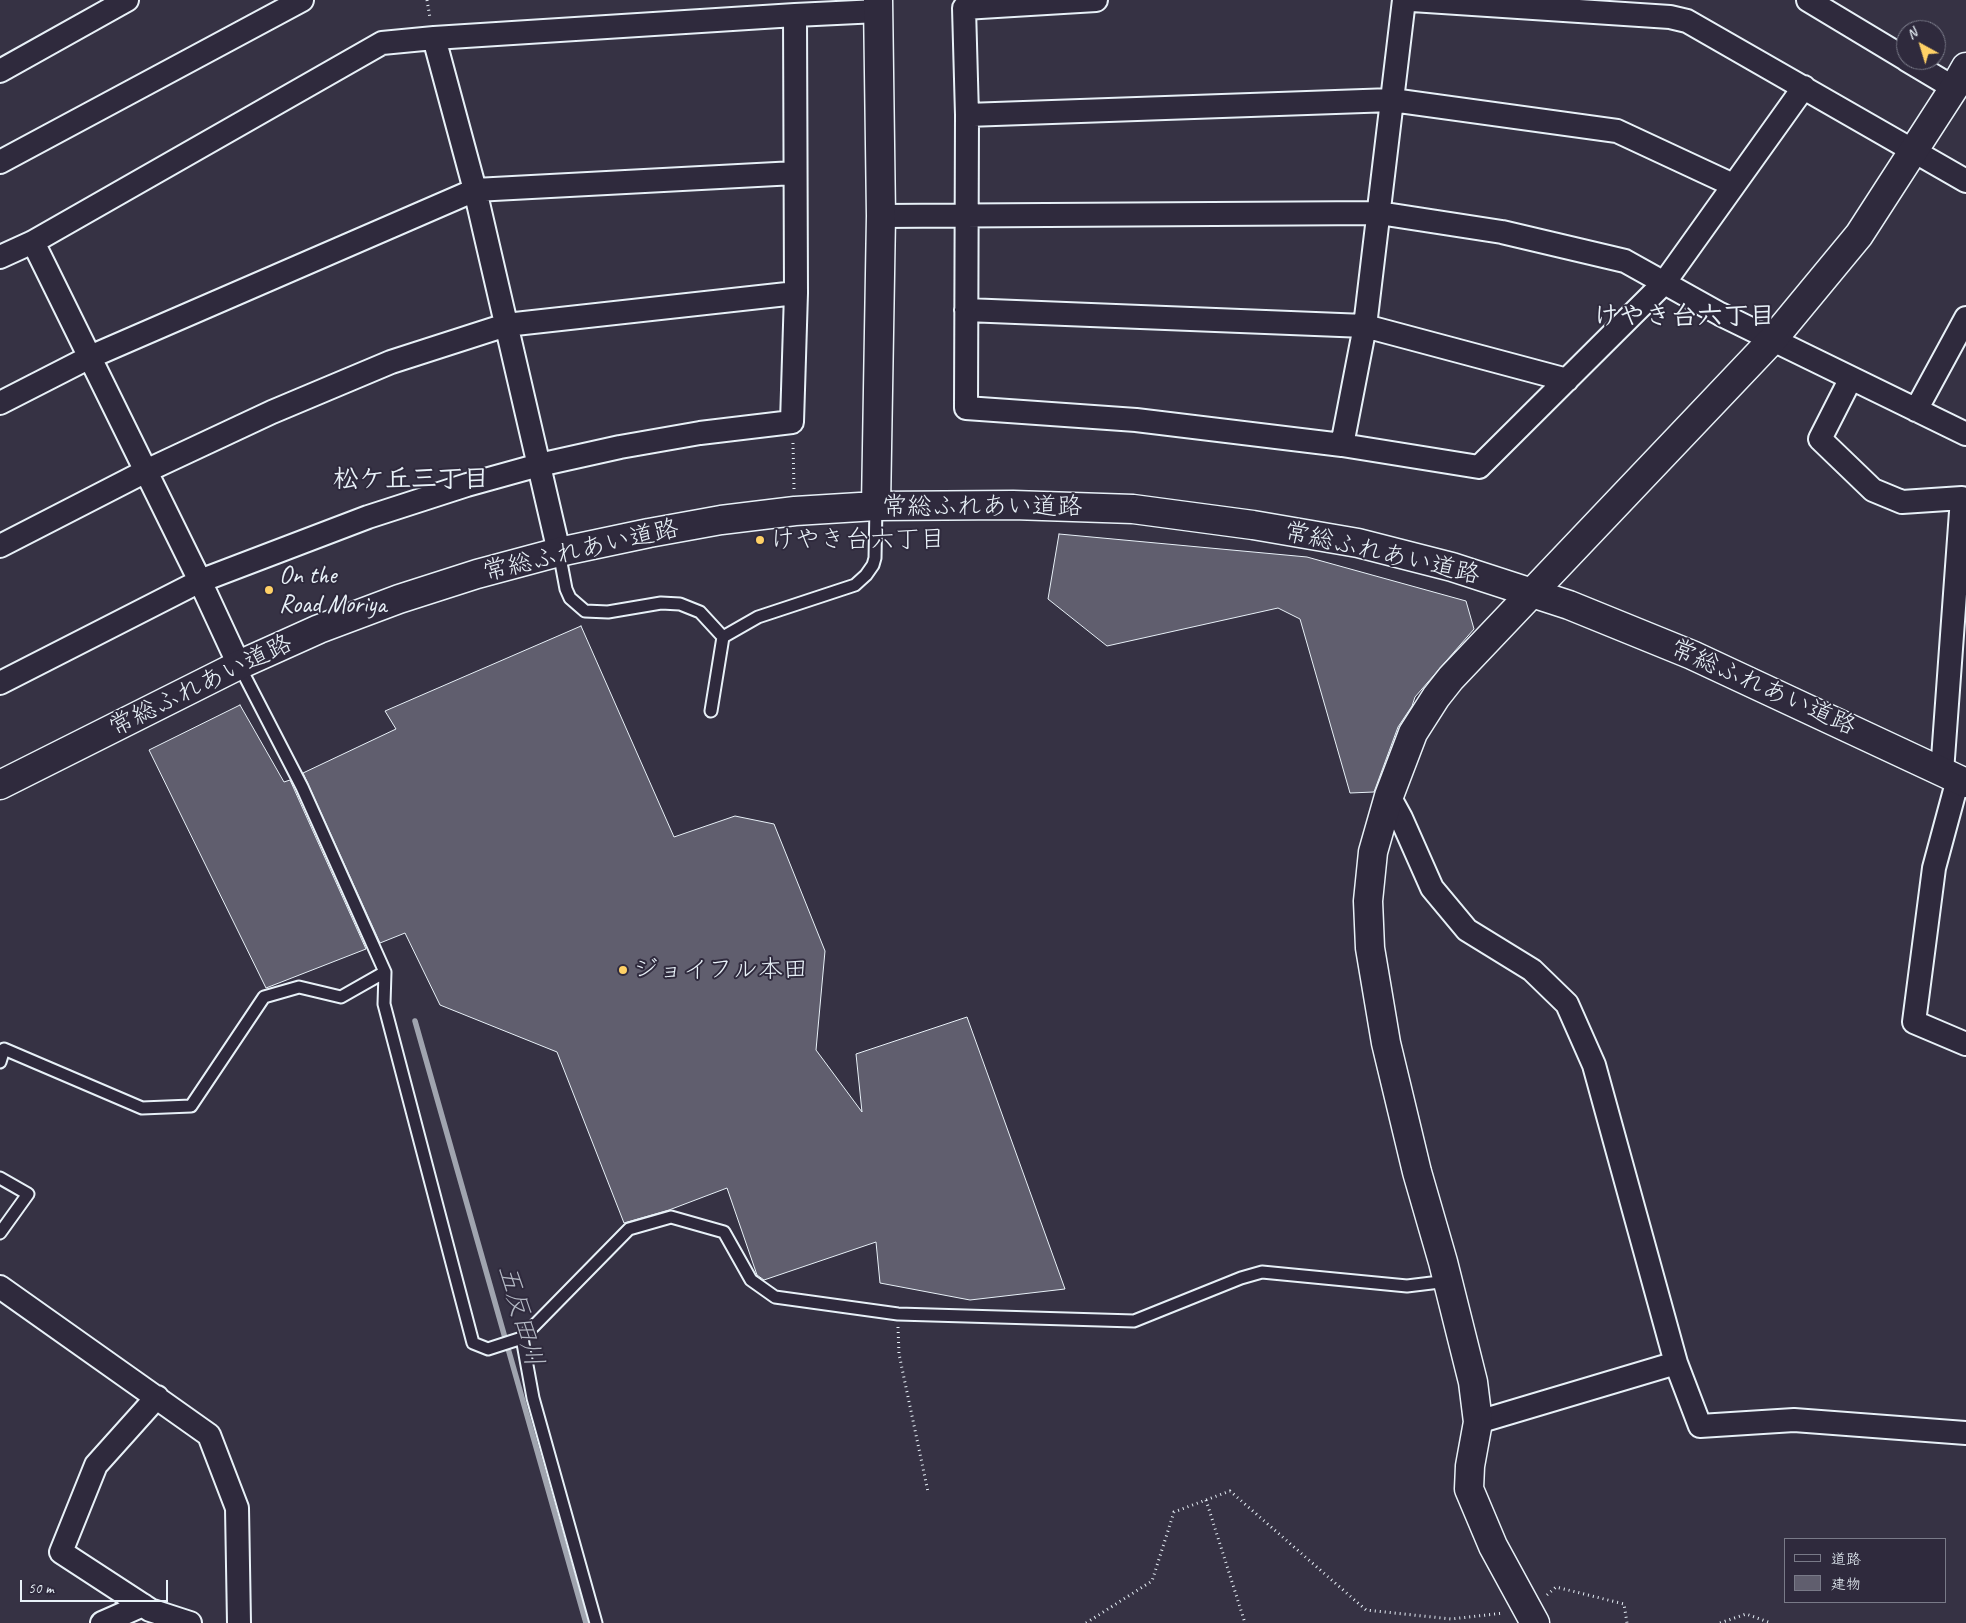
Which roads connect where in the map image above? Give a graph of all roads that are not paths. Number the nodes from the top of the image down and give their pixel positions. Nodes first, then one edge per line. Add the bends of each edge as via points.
1 (127, 0) edge
2 (302, 0) edge
3 (1096, 0) edge
4 (1404, 0) edge
5 (1412, 0) edge
6 (1808, 0) edge
7 (878, 5) edge
8 (795, 15) junction
9 (434, 38) junction
10 (1896, 54) edge
11 (1936, 70) edge
12 (0, 72) edge
13 (1960, 78) edge
14 (1804, 87) junction
15 (1392, 100) junction
16 (967, 115) junction
17 (1913, 151) junction
18 (0, 162) edge
19 (795, 173) junction
20 (1966, 181) edge
21 (1733, 185) junction
22 (475, 190) junction
23 (1378, 213) junction
24 (880, 216) junction
25 (966, 216) junction
26 (33, 242) junction
27 (0, 257) edge
28 (1664, 283) junction
29 (796, 293) junction
30 (966, 310) junction
31 (1966, 318) edge
32 (506, 325) junction
33 (1365, 326) junction
34 (1774, 340) junction
35 (90, 357) junction
36 (1851, 378) junction
37 (1567, 380) junction
38 (0, 403) edge
39 (1916, 410) junction
40 (1966, 434) edge
41 (1342, 445) junction
42 (539, 465) junction
43 (146, 470) junction
44 (876, 506) junction
45 (0, 546) edge
46 (559, 552) junction
47 (200, 581) junction
48 (1532, 592) junction
49 (723, 637) junction
50 (239, 665) junction
51 (0, 683) edge
52 (711, 711) dead end
53 (1955, 778) edge
54 (0, 785) edge
55 (1389, 796) junction
56 (385, 972) junction
57 (1966, 1044) edge
58 (0, 1062) edge
59 (0, 1178) edge
60 (0, 1233) edge
61 (1448, 1281) junction
62 (0, 1288) edge
63 (522, 1338) junction
64 (1676, 1363) junction
65 (157, 1397) junction
66 (1478, 1422) junction
67 (1966, 1433) edge
68 (142, 1605) junction
69 (1532, 1617) edge
70 (102, 1623) edge
71 (190, 1623) edge
72 (239, 1623) edge
73 (596, 1623) edge

1 - 12 street
2 - 18 street
3 - 16 street via 964,8
4 - 15 street
5 - 14 street via 1670,17 1688,21
6 - 10 street
7 - 8 street
7 - 24 street
8 - 9 street
8 - 19 street
9 - 22 street
9 - 26 street via 382,43
11 - 13 street
13 - 17 street
14 - 17 street
14 - 21 street
15 - 16 street
15 - 21 street via 1617,131
15 - 23 street
16 - 25 street
17 - 20 street
17 - 34 street via 1859,235
19 - 22 street
19 - 29 street
21 - 28 street
22 - 32 street
22 - 35 street
23 - 25 street
23 - 28 street via 1502,232 1625,261
23 - 33 street
24 - 25 street
24 - 44 street
25 - 30 street
26 - 27 street
26 - 35 street
28 - 34 street
28 - 37 street
29 - 32 street
29 - 42 street via 792,422 700,433
30 - 33 street
30 - 41 street via 966,408 1136,420
31 - 39 street
32 - 42 street
32 - 43 street via 391,362
33 - 37 street
33 - 41 street
34 - 36 street
34 - 48 street
35 - 38 street
35 - 43 street
36 - 39 street
36 - 53 street via 1820,439 1873,490 1902,502 1962,498
37 - 41 street via 1479,467
39 - 40 street
42 - 46 street
42 - 47 street via 368,517
43 - 45 street
43 - 47 street
44 - 46 street, 常総ふれあい道路 via 721,520
44 - 48 street, 常総ふれあい道路 via 1013,505 1133,509 1243,523 1358,543
44 - 49 lane via 874,565 855,585 758,617
46 - 49 lane via 566,589 570,598 585,611 608,612 660,603 680,604 700,612
46 - 50 street, 常総ふれあい道路 via 399,599 319,629
47 - 50 street
47 - 51 street
48 - 53 street, 常総ふれあい道路 via 1692,655
48 - 55 street via 1436,697 1413,733
49 - 52 lane
50 - 54 street, 常総ふれあい道路
50 - 56 lane via 302,787
53 - 57 street via 1934,868 1914,1022
55 - 61 street via 1373,852 1368,901 1370,948 1386,1043 1417,1172
55 - 64 street via 1432,888 1467,930 1532,970 1567,1004 1594,1065
56 - 58 lane via 341,997 299,987 264,997 191,1106 142,1108 4,1049
56 - 63 lane via 384,1004 473,1343 488,1349
59 - 60 lane via 28,1194
61 - 63 lane via 1407,1286 1262,1272 1134,1320 898,1314 775,1297 751,1280 724,1232 671,1217 629,1229
61 - 66 street via 1473,1382
62 - 65 street
63 - 73 lane via 533,1398
64 - 66 street
64 - 67 street via 1700,1426 1794,1420
65 - 68 street via 96,1465 61,1552
65 - 72 street via 209,1435 237,1508
66 - 69 street via 1469,1489 1493,1546
68 - 70 street
68 - 71 street

